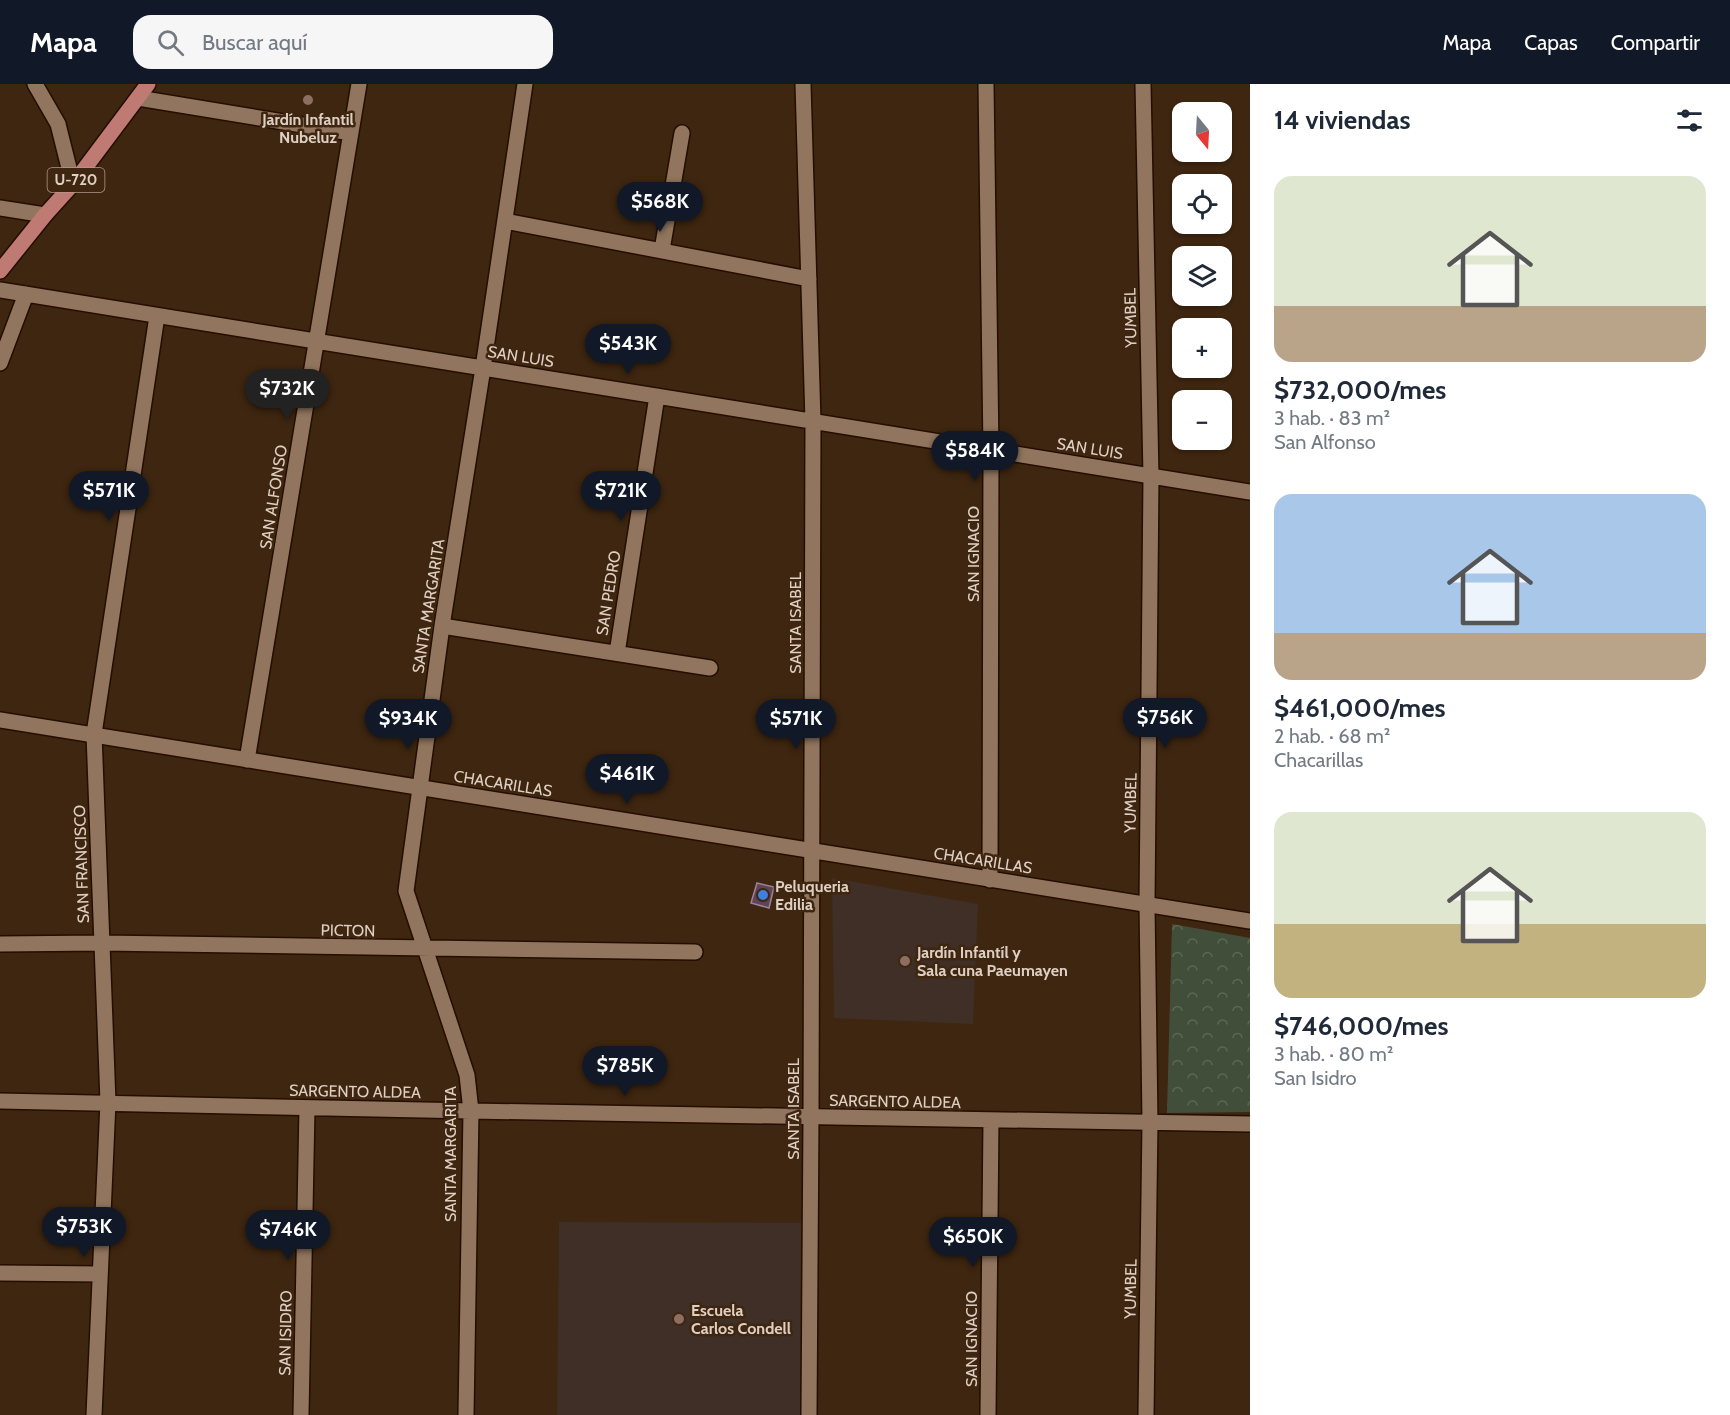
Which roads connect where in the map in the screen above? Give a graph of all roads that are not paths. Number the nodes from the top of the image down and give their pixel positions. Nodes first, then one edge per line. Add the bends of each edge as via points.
1 (35, 84) edge
2 (148, 84) edge
3 (359, 84) edge
4 (525, 84) edge
5 (803, 84) edge
6 (986, 84) edge
7 (1143, 84) edge
8 (138, 98) junction
9 (351, 133) junction
10 (682, 133) dead end
11 (73, 184) junction
12 (0, 208) edge
13 (45, 215) junction
14 (505, 221) junction
15 (662, 250) junction
16 (0, 271) edge
17 (809, 279) junction
18 (0, 290) edge
19 (26, 294) junction
20 (157, 316) junction
21 (317, 341) junction
22 (0, 363) edge
23 (483, 368) junction
24 (657, 396) junction
25 (813, 421) junction
26 (992, 450) junction
27 (1151, 476) junction
28 (1250, 492) edge
29 (442, 627) junction
30 (617, 653) junction
31 (710, 668) dead end
32 (0, 720) edge
33 (94, 734) junction
34 (247, 760) junction
35 (419, 788) junction
36 (812, 851) junction
37 (990, 880) junction
38 (1147, 905) junction
39 (1250, 921) edge
40 (102, 943) junction
41 (0, 944) edge
42 (426, 949) junction
43 (695, 952) dead end
44 (0, 1101) edge
45 (108, 1102) junction
46 (307, 1108) junction
47 (471, 1111) junction
48 (812, 1117) junction
49 (991, 1120) junction
50 (1150, 1122) junction
51 (1250, 1124) edge
52 (0, 1273) edge
53 (100, 1274) junction
54 (94, 1415) edge
55 (301, 1415) edge
56 (466, 1415) edge
57 (808, 1415) edge
58 (988, 1415) edge
59 (1146, 1415) edge

1 - 11 street via 58,123
2 - 8 main road, U-720
3 - 9 street, SAN ALFONSO
4 - 14 street, SANTA MARGARITA
5 - 17 street, SANTA ISABEL
6 - 26 street, SAN IGNACIO
7 - 27 street, YUMBEL
8 - 9 street
8 - 11 main road, U-720
9 - 21 street, SAN ALFONSO
10 - 15 street
11 - 13 main road, U-720
12 - 13 street
13 - 16 main road, U-720
14 - 15 street
14 - 23 street, SANTA MARGARITA
15 - 17 street
17 - 25 street, SANTA ISABEL
18 - 19 street, SAN LUIS
19 - 20 street, SAN LUIS
19 - 22 street
20 - 21 street, SAN LUIS
20 - 33 street, SAN FRANCISCO
21 - 23 street, SAN LUIS
21 - 34 street, SAN ALFONSO
23 - 24 street, SAN LUIS
23 - 29 street, SANTA MARGARITA
24 - 25 street, SAN LUIS
24 - 30 street, SAN PEDRO
25 - 26 street, SAN LUIS
25 - 36 street, SANTA ISABEL
26 - 27 street, SAN LUIS
26 - 37 street, SAN IGNACIO
27 - 28 street, SAN LUIS
27 - 38 street, YUMBEL
29 - 30 street, SAN PEDRO
29 - 35 street, SANTA MARGARITA
30 - 31 street, SAN PEDRO
32 - 33 street, CHACARILLAS
33 - 34 street, CHACARILLAS
33 - 40 street, SAN FRANCISCO
34 - 35 street, CHACARILLAS
35 - 36 street, CHACARILLAS
35 - 42 street, SANTA MARGARITA via 406,891
36 - 37 street, CHACARILLAS
36 - 48 street, SANTA ISABEL
37 - 38 street, CHACARILLAS
38 - 39 street, CHACARILLAS
38 - 50 street, YUMBEL
40 - 41 street, PICTON
40 - 42 street, PICTON
40 - 45 street, SAN FRANCISCO
42 - 43 street, PICTON
42 - 47 street, SANTA MARGARITA via 467,1075
44 - 45 street, SARGENTO ALDEA
45 - 46 street, SARGENTO ALDEA
45 - 53 street, SAN FRANCISCO
46 - 47 street, SARGENTO ALDEA
46 - 55 street, SAN ISIDRO
47 - 48 street, SARGENTO ALDEA
47 - 56 street, SANTA MARGARITA
48 - 49 street, SARGENTO ALDEA
48 - 57 street, SANTA ISABEL
49 - 50 street, SARGENTO ALDEA
49 - 58 street, SAN IGNACIO
50 - 51 street, SARGENTO ALDEA
50 - 59 street, YUMBEL
52 - 53 street
53 - 54 street, SAN FRANCISCO

